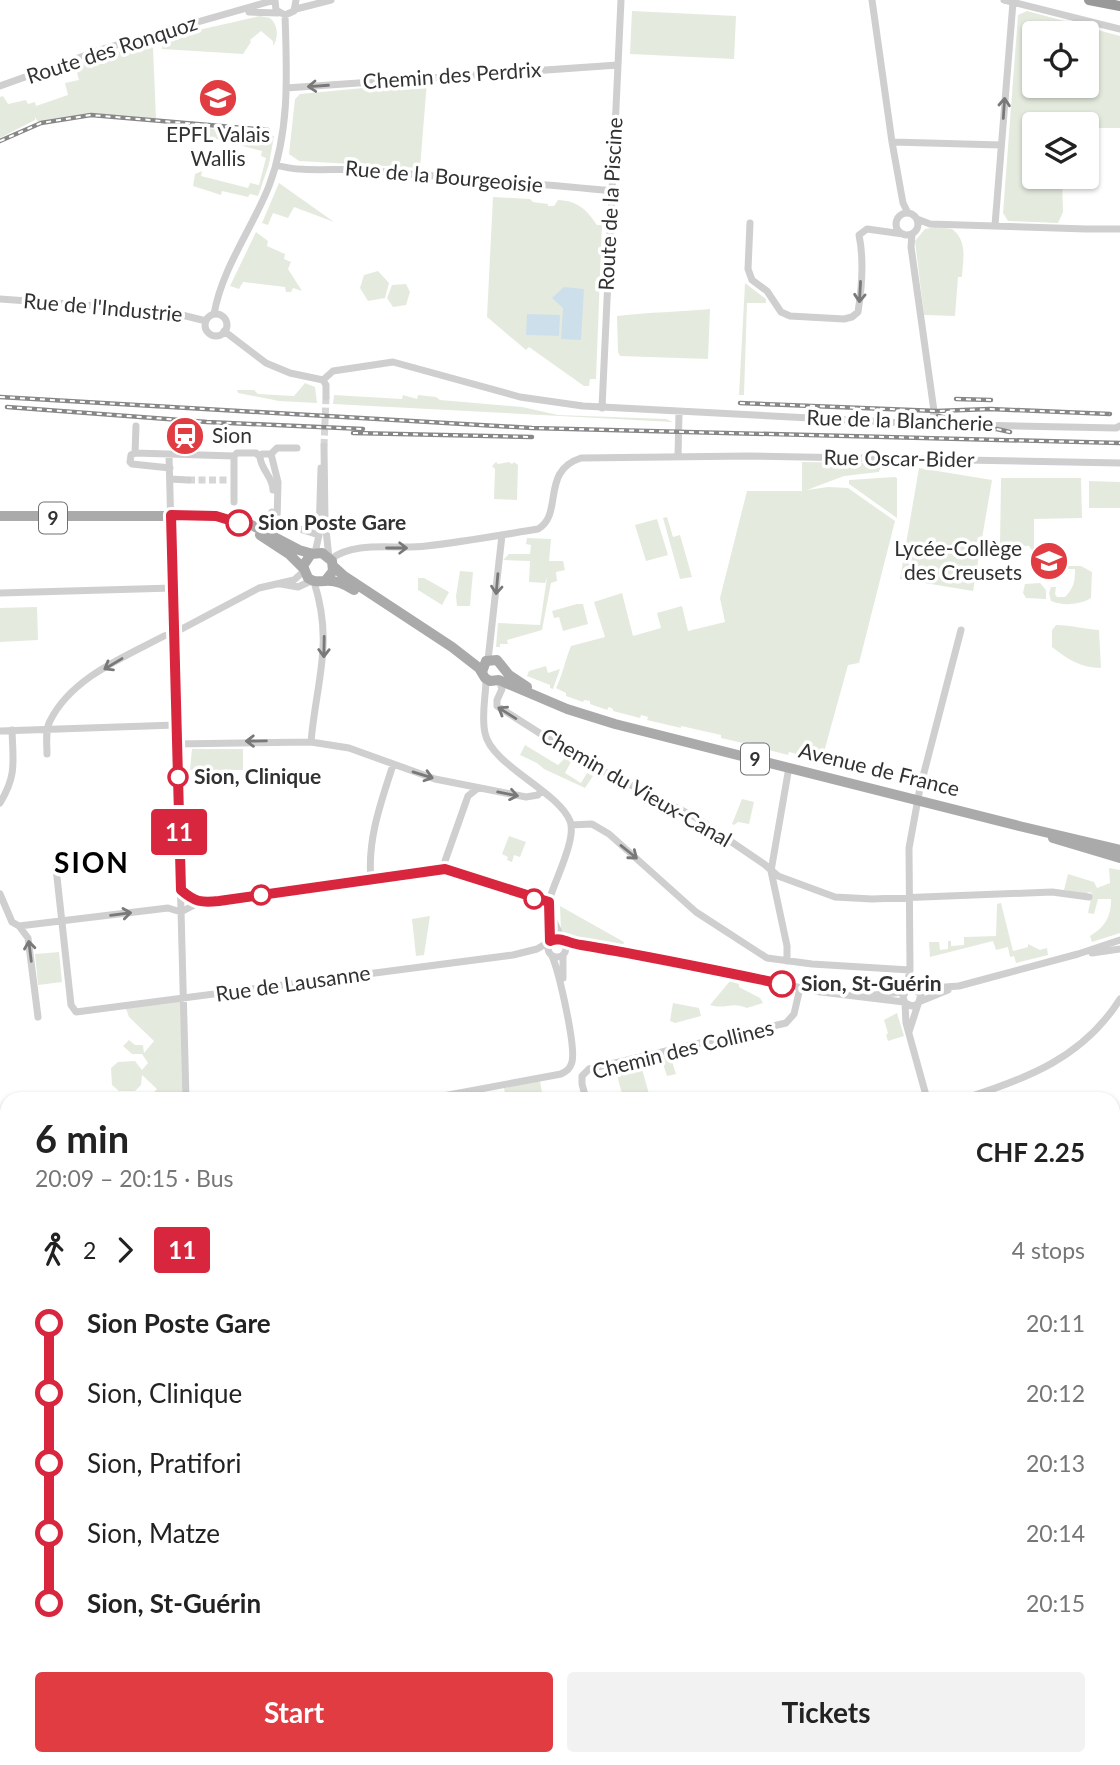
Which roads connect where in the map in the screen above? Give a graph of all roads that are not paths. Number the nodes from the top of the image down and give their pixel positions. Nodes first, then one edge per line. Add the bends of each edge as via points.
1 (275, 0) edge
2 (296, 0) edge
3 (331, 0) edge
4 (621, 0) edge
5 (872, 0) edge
6 (1004, 0) edge
7 (1089, 0) edge
8 (1013, 2) junction
9 (1120, 6) edge
10 (296, 9) junction
11 (282, 14) junction
12 (225, 15) junction
13 (1120, 29) edge
14 (618, 65) junction
15 (0, 86) edge
16 (286, 88) junction
17 (892, 142) junction
18 (1001, 145) junction
19 (276, 165) junction
20 (613, 191) junction
21 (905, 214) junction
22 (917, 219) junction
23 (750, 223) dead end
24 (930, 224) junction
25 (995, 225) junction
26 (897, 226) junction
27 (1120, 229) edge
28 (880, 230) junction
29 (910, 233) junction
30 (0, 299) edge
31 (214, 314) junction
32 (206, 321) junction
33 (225, 331) junction
34 (321, 378) junction
35 (326, 397) tunnel mouth
36 (602, 408) junction
37 (678, 413) junction
38 (925, 424) junction
39 (136, 426) dead end
40 (1120, 426) edge
41 (297, 449) dead end
42 (271, 454) junction
43 (169, 455) junction
44 (234, 456) junction
45 (130, 457) junction
46 (260, 457) junction
47 (678, 457) junction
48 (1120, 463) edge
49 (170, 468) junction
50 (170, 479) junction
51 (188, 480) tunnel mouth
52 (234, 502) dead end
53 (171, 515) junction
54 (0, 516) edge
55 (228, 519) junction
56 (279, 523) junction
57 (272, 533) junction
58 (319, 535) junction
59 (502, 535) junction
60 (314, 553) junction
61 (331, 561) junction
62 (303, 569) junction
63 (317, 581) junction
64 (281, 584) junction
65 (173, 588) junction
66 (0, 593) edge
67 (404, 616) junction
68 (961, 630) dead end
69 (174, 633) junction
70 (452, 647) junction
71 (488, 660) junction
72 (484, 675) junction
73 (502, 675) junction
74 (486, 702) junction
75 (176, 725) junction
76 (47, 729) junction
77 (12, 730) junction
78 (0, 731) edge
79 (311, 742) junction
80 (176, 744) junction
81 (47, 754) dead end
82 (393, 765) junction
83 (789, 767) junction
84 (478, 788) junction
85 (541, 791) junction
86 (918, 800) junction
87 (0, 803) edge
88 (571, 825) junction
89 (1030, 829) junction
90 (1120, 850) edge
91 (1120, 858) edge
92 (56, 868) dead end
93 (445, 869) junction
94 (771, 871) junction
95 (371, 880) junction
96 (181, 890) junction
97 (0, 894) edge
98 (1089, 897) dead end
99 (908, 899) junction
100 (549, 902) junction
101 (198, 903) junction
102 (181, 912) junction
103 (551, 913) junction
104 (61, 921) junction
105 (19, 926) junction
106 (1120, 940) edge
107 (564, 941) junction
108 (550, 942) junction
109 (599, 948) junction
110 (1120, 949) edge
111 (564, 954) junction
112 (1078, 954) junction
113 (513, 955) junction
114 (551, 956) junction
115 (787, 961) junction
116 (910, 970) junction
117 (959, 986) junction
118 (800, 988) junction
119 (562, 989) junction
120 (917, 989) junction
121 (905, 991) junction
122 (856, 996) junction
123 (184, 999) junction
124 (1120, 999) edge
125 (920, 1002) junction
126 (905, 1004) junction
127 (38, 1017) dead end
128 (909, 1032) junction
129 (186, 1092) edge
130 (465, 1092) edge
131 (584, 1092) edge
132 (926, 1092) edge
133 (984, 1092) edge

1 - 11 street via 275,8
1 - 12 street, Route des Ronquoz
2 - 10 street
3 - 10 street
4 - 14 street, Route de la Piscine
5 - 17 street
6 - 8 street
7 - 9 highway
8 - 13 street
18 -> 8 street
10 - 11 street
11 - 12 street, Route des Ronquoz via 263,10
11 - 16 street
12 - 15 street, Route des Ronquoz via 119,44
14 -> 16 street, Chemin des Perdrix
14 - 20 street, Route de la Piscine
16 - 19 street
17 - 18 street
17 - 21 street
18 - 25 street
19 - 20 street, Rue de la Bourgeoisie
19 - 31 street via 221,286
20 - 36 street, Route de la Piscine
21 - 22 street
21 - 26 street via 897,219
22 - 24 street
22 - 29 street
28 -> 23 street via 867,229 859,235 863,248 858,312 844,319 781,312 748,270
24 - 25 street
24 - 29 street
25 - 27 street
26 - 28 street
26 - 29 street
28 - 29 street
29 - 38 street via 934,411 933,420
30 - 32 street, Rue de l'Industrie via 166,311
31 - 32 street
31 - 33 street via 224,318
32 - 33 street via 210,334
33 - 34 street via 266,363
34 - 35 street
34 - 36 street, Rue de la Blancherie via 332,371 396,363 520,397
36 - 37 street, Rue de la Blancherie
37 - 38 street, Rue de la Blancherie
37 - 47 street
38 - 40 street, Rue de la Blancherie
39 - 45 street
41 - 42 street via 277,448
42 - 46 street
42 - 56 street via 278,482
43 - 44 street
43 - 45 street
43 - 49 street
44 - 46 street via 257,453
44 - 52 street
45 - 49 street via 132,464
46 - 57 street via 273,484
47 - 48 street, Rue Oscar-Bider
47 - 59 street, Rue Oscar-Bider via 576,459 558,475 545,525
49 - 50 street
50 - 51 street
50 - 53 street
53 - 54 main road, 9
53 - 55 main road, 9
53 - 65 street
55 - 57 main road, 9
55 - 62 main road, 9 via 289,554
56 - 57 street
56 - 58 street
57 - 60 main road, 9 via 299,550
58 - 60 street
58 - 61 street via 324,446 325,521
61 -> 59 street via 342,552 355,550 419,547
59 -> 71 street
60 - 61 main road
60 - 62 main road via 306,558
61 - 63 main road via 331,576
61 - 67 main road via 344,576
62 - 63 main road
62 - 64 street via 294,580
63 - 64 street via 298,587
63 - 67 main road via 345,584
63 -> 79 street via 324,642
64 - 69 street via 259,588
65 - 66 street
65 - 69 street
67 - 70 main road
68 - 86 street
69 - 75 street
69 -> 76 street via 79,685 60,705
70 - 71 main road
70 - 72 main road
71 - 72 main road
71 - 73 main road via 500,661
72 - 73 main road via 492,681
72 - 74 street
73 - 74 street
73 - 83 main road, Avenue de France / 9 via 556,704 608,722
94 -> 73 street, Chemin du Vieux-Canal via 695,817 585,762 497,706
74 - 85 street via 485,736 501,757
75 - 76 street
75 - 80 street
76 - 77 street
76 - 81 street
77 - 78 street
77 - 87 street via 13,775
79 -> 80 street
79 - 82 street via 349,748
80 - 96 street
82 -> 84 street
82 - 95 street via 374,829
83 - 86 main road, Avenue de France / 9
83 - 94 street
84 -> 85 street via 526,797
84 - 93 street via 468,796
85 - 88 street via 565,811
86 - 89 main road, Avenue de France / 9
86 - 99 street via 909,848
88 - 100 street
88 -> 115 street via 592,824 609,834 708,921 766,958
89 - 90 main road, Avenue de France / 9
89 - 91 main road, Avenue de France / 9
92 - 104 street
93 - 95 street
93 - 100 street
94 - 99 street, Chemin du Vieux-Canal via 835,897
94 - 115 street
95 - 101 street
96 - 101 street
96 - 102 street
97 - 105 street via 12,922
98 - 99 street, Chemin du Vieux-Canal via 1052,892
99 - 116 street
100 - 103 street
101 - 102 street
104 -> 102 street via 168,908
102 - 123 street
103 - 107 street
103 - 108 street
104 - 105 street
104 - 123 street, Rue de Lausanne via 74,1011
127 -> 105 street via 28,938
106 - 112 street
107 - 108 street
107 - 109 street
107 - 111 street
108 - 113 street, Rue de Lausanne
108 - 114 street
109 - 111 street
109 - 118 street
110 - 112 street
111 - 114 street
111 - 119 street
112 - 117 street
113 - 114 street, Rue de Lausanne
113 - 123 street, Rue de Lausanne
114 - 119 street
115 - 116 street
116 - 120 street
116 - 121 street
117 - 120 street
117 - 125 street
118 - 122 street
118 - 131 street, Chemin des Collines via 786,1023 589,1069 582,1076
119 - 130 street, Chemin des Collines via 573,1058 570,1068 561,1074
120 - 121 street
120 - 125 street
121 - 122 street
121 - 126 street
122 - 126 street
123 - 129 street
124 - 133 street via 1104,1020 1059,1060
125 - 126 street
125 - 128 street
126 - 128 street
128 - 132 street

